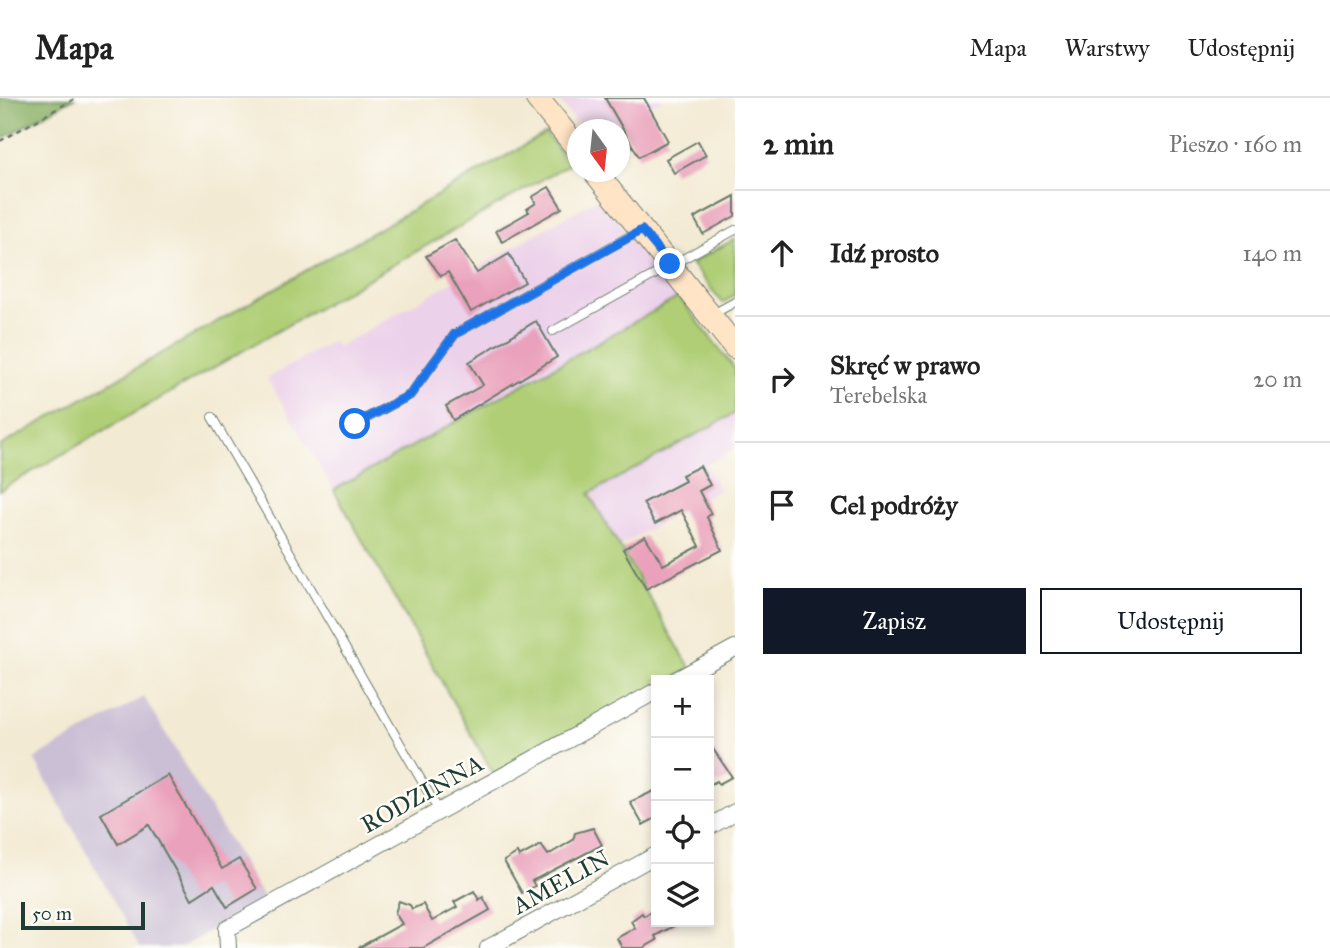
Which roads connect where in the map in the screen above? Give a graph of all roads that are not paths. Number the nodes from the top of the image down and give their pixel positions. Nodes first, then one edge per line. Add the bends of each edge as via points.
1 (537, 98) edge
2 (567, 135) edge
3 (603, 182) edge
4 (642, 230) junction
5 (735, 230) edge
6 (670, 264) junction
7 (735, 302) edge
8 (710, 316) junction
9 (553, 331) dead end
10 (735, 347) edge
11 (212, 417) dead end
12 (355, 424) dead end
13 (735, 648) edge
14 (685, 675) edge
15 (651, 694) edge
16 (439, 811) junction
17 (735, 812) edge
18 (714, 824) edge
19 (651, 858) edge
20 (228, 948) edge
21 (488, 948) edge

1 - 2 street
3 - 4 street
4 - 6 street
4 - 12 lane via 455,334 410,395
5 - 6 lane
6 - 8 street
6 - 9 lane
7 - 8 lane
8 - 10 street
11 - 16 lane
13 - 14 street
15 - 16 street, RODZINNA
16 - 20 street, RODZINNA via 228,929
17 - 18 street
19 - 21 street, AMELIN

